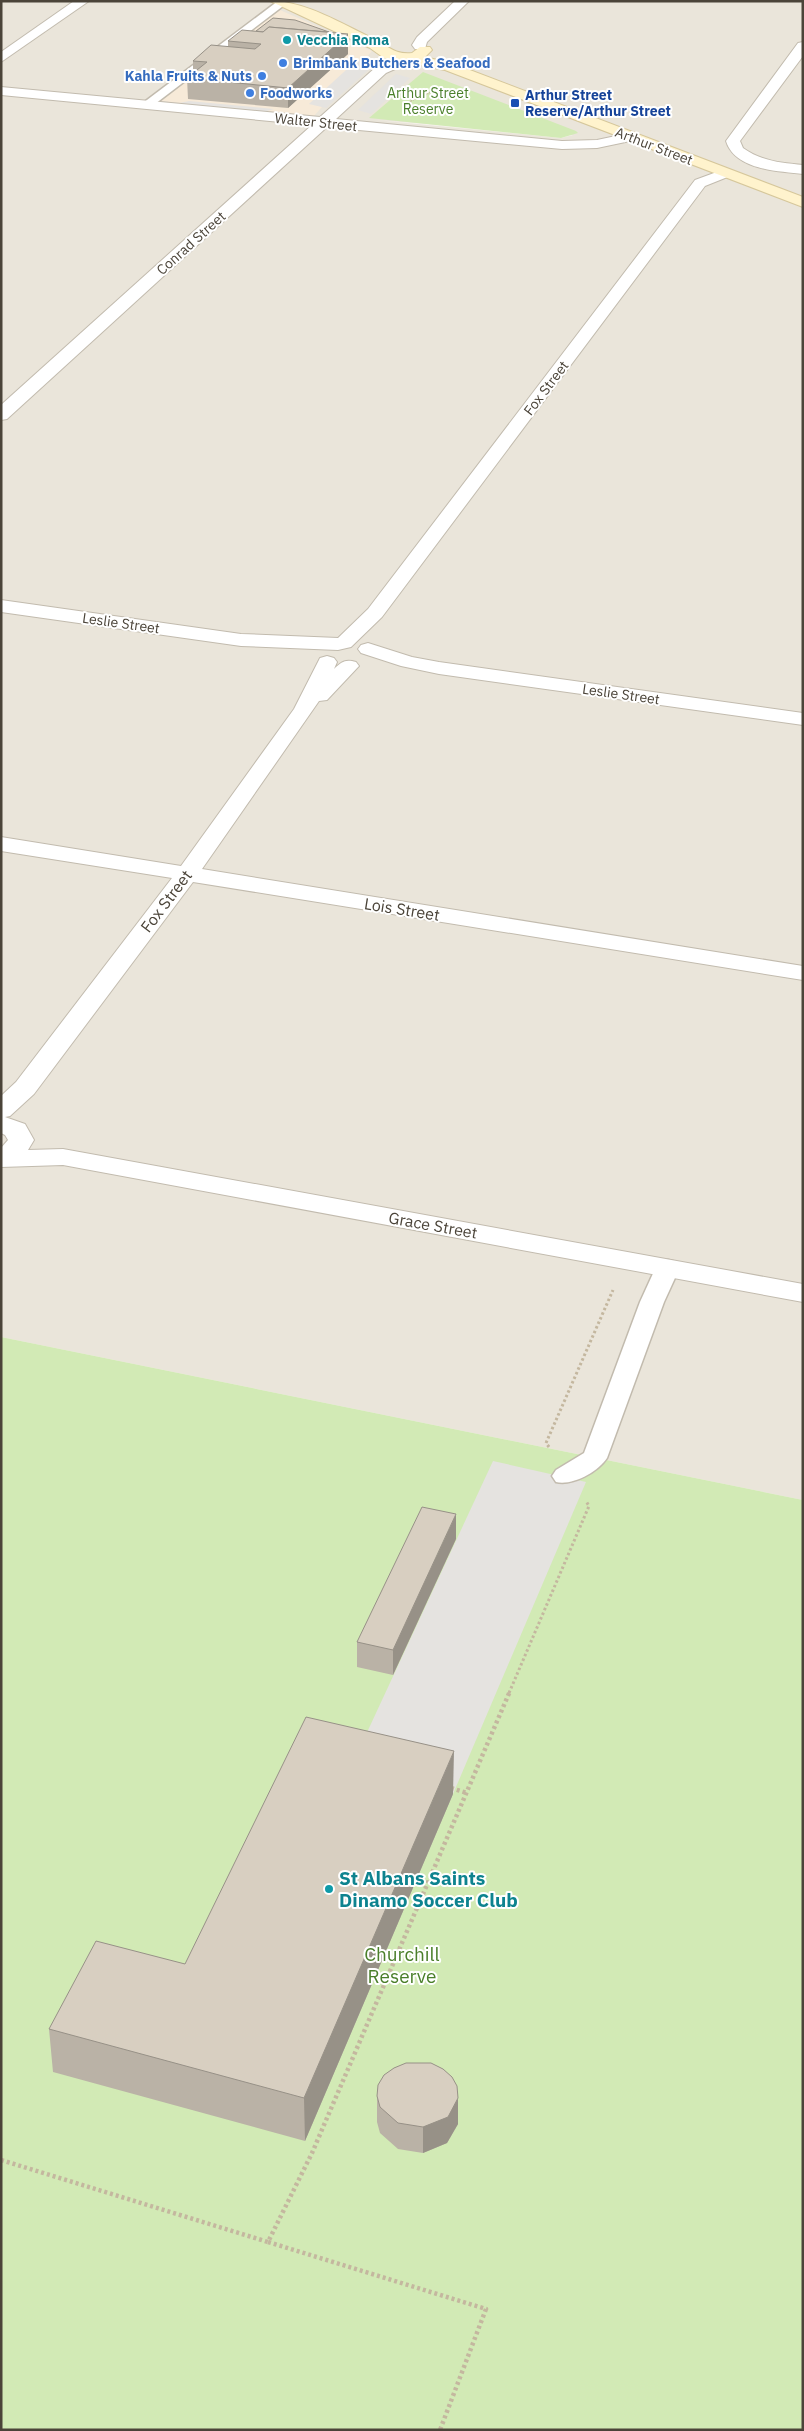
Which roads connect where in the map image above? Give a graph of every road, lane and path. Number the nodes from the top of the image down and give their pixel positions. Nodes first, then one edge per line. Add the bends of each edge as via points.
1 (83, 1) edge
2 (463, 1) edge
3 (279, 2) edge
4 (803, 46) edge
5 (403, 49) junction
6 (1, 58) edge
7 (382, 70) junction
8 (438, 89) dead end
9 (1, 90) edge
10 (147, 105) junction
11 (410, 108) dead end
12 (323, 123) junction
13 (630, 137) junction
14 (803, 170) edge
15 (725, 173) junction
16 (803, 202) edge
17 (1, 416) edge
18 (1, 606) edge
19 (375, 613) junction
20 (241, 640) junction
21 (341, 644) junction
22 (360, 657) junction
23 (325, 661) junction
24 (304, 710) junction
25 (803, 720) edge
26 (1, 844) edge
27 (186, 874) junction
28 (803, 973) edge
29 (6, 1136) edge
30 (668, 1267) junction
31 (604, 1285) dead end
32 (803, 1293) edge
33 (565, 1476) junction
34 (449, 1788) edge
35 (468, 1793) junction
36 (1, 2160) edge
37 (268, 2242) junction
38 (440, 2430) edge

1 - 6 street
2 - 5 street, Conrad Street via 420,43
3 - 5 street, Arthur Street via 343,29
3 - 10 lane
4 - 14 street via 735,137 733,146 740,154 768,165
5 - 7 street, Conrad Street
5 - 7 street, Conrad Street via 387,60
5 - 13 street, Arthur Street
7 - 12 street, Conrad Street
8 - 11 path via 413,98
9 - 10 street, Walter Street
10 - 12 street, Walter Street
12 - 13 street, Walter Street via 562,145 597,144
12 - 17 street, Conrad Street
13 - 15 street, Arthur Street
15 - 16 street, Arthur Street
15 - 19 street, Fox Street via 700,183
18 - 20 street, Leslie Street
19 - 21 street, Fox Street
19 - 22 street, Fox Street
20 - 21 street, Leslie Street
20 - 23 street, Leslie Street
21 - 22 street, Leslie Street
21 - 23 street, Fox Street via 321,652
22 - 23 street, Leslie Street
22 - 24 street, Fox Street
22 - 25 street, Leslie Street
23 - 24 street, Fox Street
24 - 27 street, Fox Street
26 - 27 street, Lois Street
27 - 28 street, Lois Street
27 - 29 street, Fox Street via 25,1088
29 - 30 street, Grace Street via 63,1157
30 - 32 street, Grace Street
30 - 33 lane via 595,1458
31 - 33 path via 614,1287 546,1443
33 - 35 path via 589,1506
34 - 35 path
35 - 37 path via 312,2153
36 - 37 path
37 - 38 path via 486,2309

